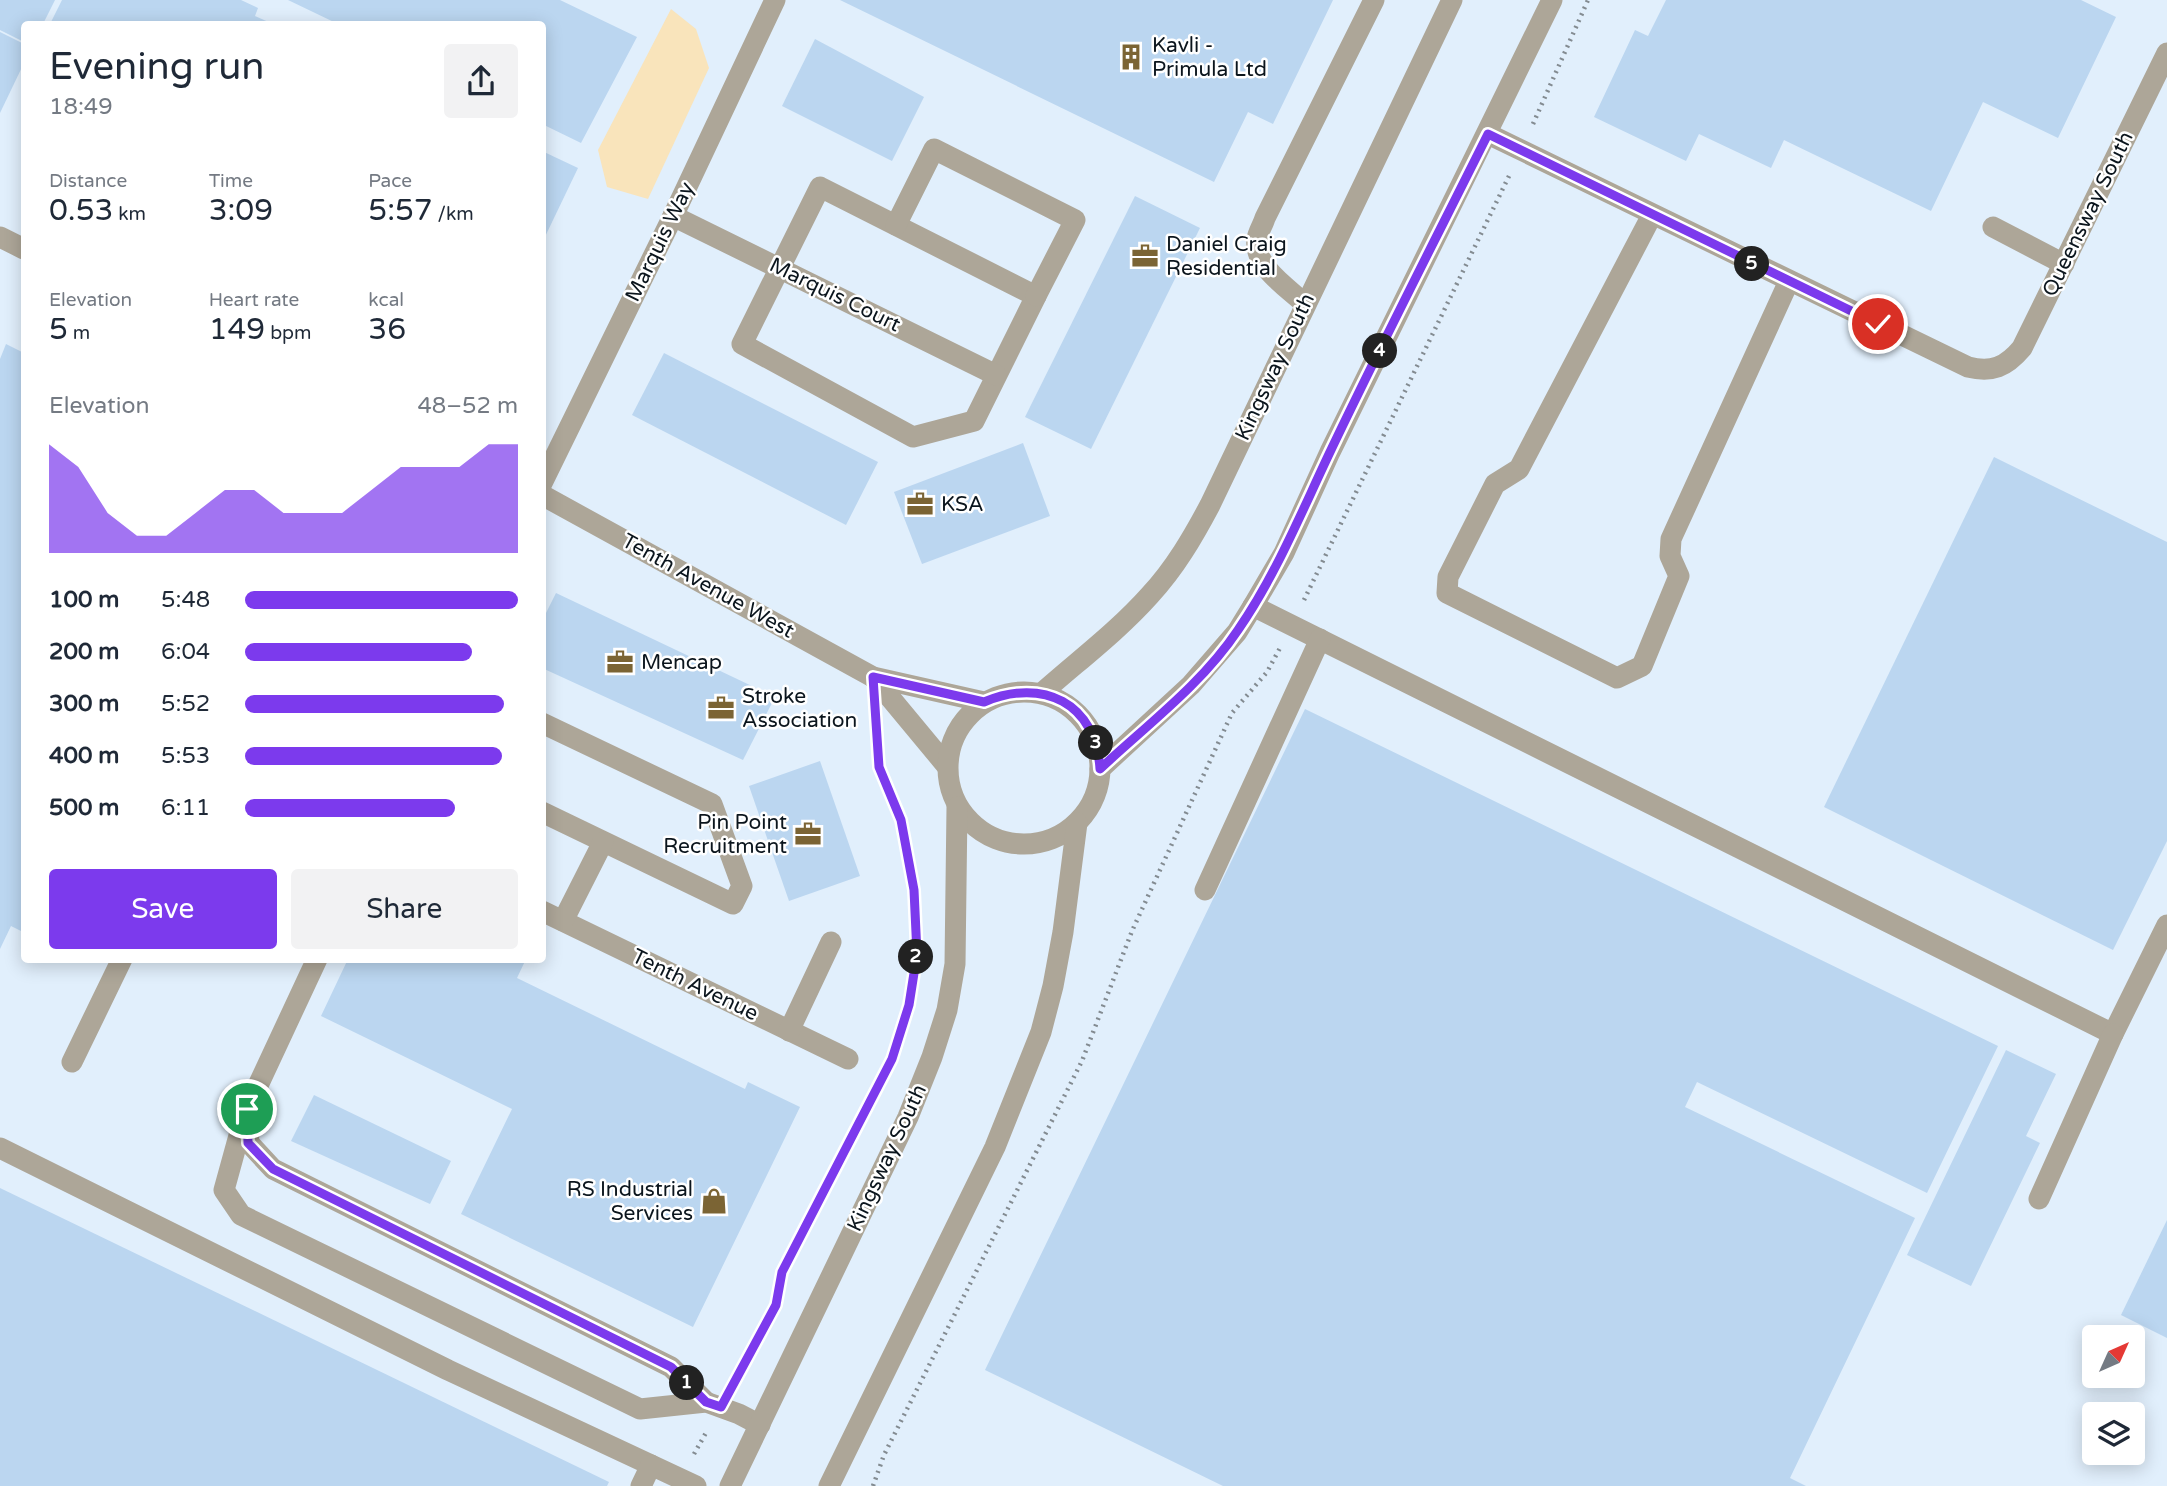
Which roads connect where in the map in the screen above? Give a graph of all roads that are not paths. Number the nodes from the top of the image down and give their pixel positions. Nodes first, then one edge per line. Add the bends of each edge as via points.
1 (1374, 0) edge
2 (1452, 0) edge
3 (1552, 0) edge
4 (769, 2) edge
5 (2167, 53) edge
6 (1488, 134) junction
7 (1652, 215) junction
8 (673, 216) junction
9 (896, 225) junction
10 (1993, 227) dead end
11 (0, 237) edge
12 (21, 248) edge
13 (2064, 264) junction
14 (779, 267) junction
15 (1788, 281) junction
16 (1036, 296) junction
17 (1305, 304) junction
18 (996, 375) junction
19 (546, 475) edge
20 (546, 497) edge
21 (1253, 606) junction
22 (1320, 639) junction
23 (873, 677) junction
24 (1042, 693) junction
25 (984, 702) junction
26 (546, 725) edge
27 (946, 765) junction
28 (1100, 769) junction
29 (957, 807) junction
30 (546, 814) edge
31 (1077, 823) junction
32 (603, 842) junction
33 (1205, 890) dead end
34 (546, 913) edge
35 (563, 921) junction
36 (2167, 925) edge
37 (831, 942) dead end
38 (120, 963) edge
39 (315, 963) edge
40 (789, 1031) junction
41 (2113, 1034) junction
42 (848, 1059) dead end
43 (72, 1062) dead end
44 (247, 1109) junction
45 (0, 1147) edge
46 (2039, 1199) dead end
47 (714, 1404) junction
48 (760, 1425) junction
49 (651, 1465) junction
50 (689, 1482) edge
51 (641, 1486) edge
52 (730, 1486) edge
53 (829, 1486) edge

1 - 17 street via 1257,240 1259,257 1271,273
2 - 17 street, Kingsway South
3 - 6 street
4 - 8 street, Marquis Way
5 - 13 street, Queensway South
6 - 7 street
6 - 21 street via 1284,553
7 - 15 street
7 - 15 street via 1519,469 1495,484 1448,577 1447,593 1617,678 1642,666 1679,576 1670,556 1671,538
8 - 14 street, Marquis Court
8 - 19 street, Marquis Way
9 - 14 street via 820,187
9 - 16 street
9 - 16 street via 934,149 1028,196 1075,220
10 - 13 street
11 - 12 street
13 - 15 street, Queensway South via 2022,348 1990,370 1968,367
14 - 18 street, Marquis Court
14 - 18 street via 742,344 913,437 974,421
16 - 18 street
17 - 24 street, Kingsway South via 1210,505 1173,567 1150,596
20 - 23 street, Tenth Avenue West
21 - 22 street
21 - 28 street via 1191,685
22 - 33 street
22 - 41 street
23 - 25 street, Tenth Avenue West
23 - 27 street, Tenth Avenue West
24 - 25 street, Kingsway South via 1021,691
24 - 28 street, Kingsway South via 1059,699 1085,721 1099,749
25 - 27 street via 959,730
26 - 32 street via 712,804 742,886 733,904
27 - 29 street, Kingsway South
28 - 31 street, Kingsway South via 1089,808
29 - 31 street, Kingsway South via 970,823 1006,843 1041,843
29 - 48 street, Kingsway South via 955,964 947,1010 908,1117
30 - 32 street
31 - 53 street, Kingsway South via 1060,946 1041,1032 995,1147
32 - 35 street
34 - 35 street, Tenth Avenue
35 - 40 street, Tenth Avenue
36 - 41 street
37 - 40 street
38 - 43 street
39 - 44 street
40 - 42 street, Tenth Avenue
41 - 46 street
44 - 47 street via 248,1143 273,1169 671,1367
44 - 47 street via 224,1190 241,1215 640,1409
45 - 49 street via 448,1370
47 - 48 street
48 - 52 street, Kingsway South
49 - 50 street
49 - 51 street

